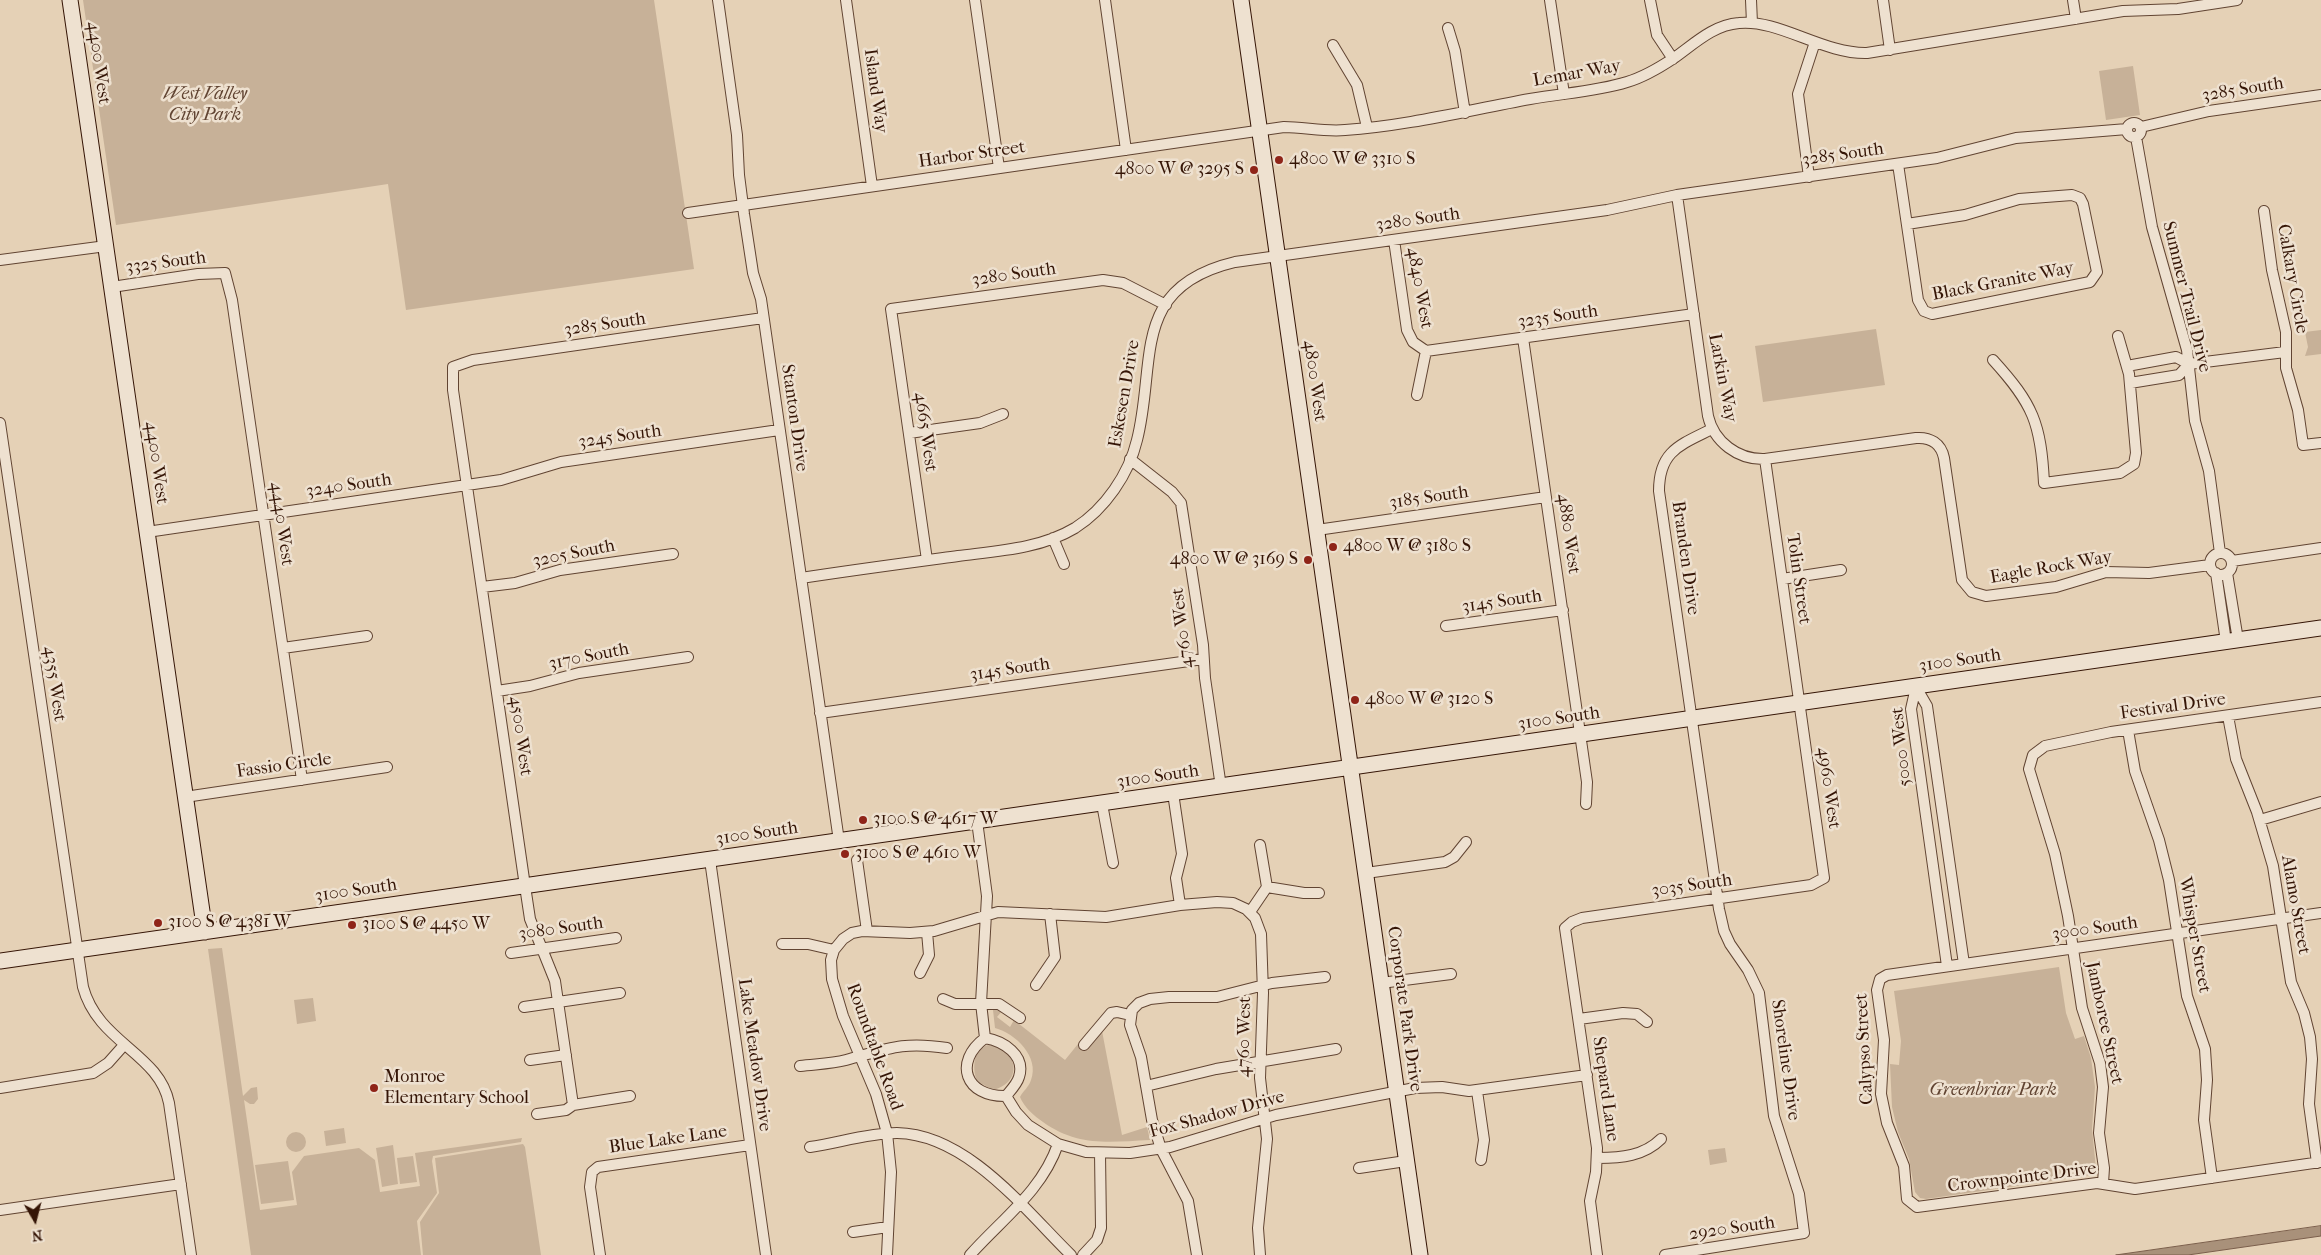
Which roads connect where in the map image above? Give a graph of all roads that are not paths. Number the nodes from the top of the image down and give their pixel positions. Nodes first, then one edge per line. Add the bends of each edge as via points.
1 (70, 0) edge
2 (718, 0) edge
3 (846, 0) edge
4 (975, 0) edge
5 (1105, 0) edge
6 (1242, 0) edge
7 (1550, 0) edge
8 (1650, 0) edge
9 (1751, 0) edge
10 (1882, 0) edge
11 (2073, 0) edge
12 (2237, 0) edge
13 (2178, 5) edge
14 (2076, 19) junction
15 (1752, 23) junction
16 (1448, 28) dead end
17 (1815, 42) junction
18 (1333, 44) dead end
19 (1890, 50) junction
20 (1673, 59) junction
21 (1564, 94) junction
22 (2321, 95) edge
23 (1465, 112) junction
24 (1367, 127) junction
25 (2141, 127) junction
26 (2127, 129) junction
27 (1260, 131) junction
28 (2136, 137) junction
29 (1126, 150) junction
30 (1898, 164) junction
31 (999, 168) junction
32 (1808, 177) junction
33 (872, 186) junction
34 (1677, 195) junction
35 (742, 205) junction
36 (2264, 211) dead end
37 (688, 213) dead end
38 (1564, 216) joint
39 (1907, 224) junction
40 (1394, 240) junction
41 (106, 246) junction
42 (1278, 256) junction
43 (0, 260) edge
44 (225, 273) joint
45 (112, 286) junction
46 (1166, 305) junction
47 (891, 309) joint
48 (1694, 314) junction
49 (763, 318) junction
50 (2118, 336) dead end
51 (1524, 338) junction
52 (1426, 351) junction
53 (2286, 352) junction
54 (1993, 360) dead end
55 (2156, 361) junction
56 (2189, 364) junction
57 (2127, 366) junction
58 (453, 367) joint
59 (2160, 378) junction
60 (2130, 383) junction
61 (1416, 395) dead end
62 (1003, 414) dead end
63 (0, 423) edge
64 (1712, 429) junction
65 (779, 430) junction
66 (909, 433) junction
67 (1930, 439) joint
68 (2321, 443) edge
69 (1130, 459) junction
70 (1765, 459) junction
71 (467, 485) junction
72 (1546, 498) junction
73 (263, 515) junction
74 (1317, 530) junction
75 (147, 532) junction
76 (1053, 538) junction
77 (2321, 548) edge
78 (2220, 553) junction
79 (673, 554) dead end
80 (927, 560) junction
81 (2232, 561) junction
82 (1064, 564) dead end
83 (2213, 569) junction
84 (1842, 570) dead end
85 (2227, 573) junction
86 (801, 578) junction
87 (1782, 579) junction
88 (482, 588) junction
89 (1562, 610) junction
90 (1446, 626) dead end
91 (2321, 628) edge
92 (367, 636) dead end
93 (2232, 641) junction
94 (283, 648) junction
95 (688, 657) dead end
96 (1204, 659) junction
97 (1916, 686) junction
98 (497, 691) junction
99 (2321, 702) edge
100 (1799, 703) junction
101 (820, 713) junction
102 (2228, 716) junction
103 (1691, 719) junction
104 (2128, 730) junction
105 (1580, 735) junction
106 (2033, 755) joint
107 (387, 767) dead end
108 (1350, 768) junction
109 (302, 780) junction
110 (1220, 786) junction
111 (1173, 793) junction
112 (185, 797) junction
113 (2321, 802) edge
114 (1102, 804) junction
115 (1586, 804) dead end
116 (2260, 820) junction
117 (977, 821) junction
118 (839, 841) junction
119 (1466, 842) dead end
120 (1260, 845) dead end
121 (710, 860) junction
122 (857, 860) dead end
123 (1113, 863) dead end
124 (1366, 874) junction
125 (1824, 878) joint
126 (524, 886) junction
127 (1267, 887) junction
128 (1319, 893) dead end
129 (1717, 899) junction
130 (1180, 905) junction
131 (1250, 912) junction
132 (2321, 913) edge
133 (1050, 914) junction
134 (988, 915) junction
135 (2283, 919) junction
136 (1566, 928) joint
137 (867, 931) junction
138 (205, 932) junction
139 (927, 932) junction
140 (2178, 934) junction
141 (616, 938) dead end
142 (782, 944) dead end
143 (542, 948) junction
144 (2073, 949) junction
145 (78, 950) junction
146 (834, 950) junction
147 (510, 953) dead end
148 (0, 961) edge
149 (1964, 964) junction
150 (1947, 966) junction
151 (920, 973) dead end
152 (1451, 974) dead end
153 (1325, 977) dead end
154 (1878, 983) joint
155 (1381, 984) junction
156 (1036, 985) dead end
157 (1263, 985) junction
158 (620, 993) dead end
159 (943, 999) dead end
160 (559, 1002) junction
161 (982, 1003) junction
162 (524, 1007) dead end
163 (1130, 1015) junction
164 (1020, 1018) dead end
165 (1579, 1019) junction
166 (1647, 1022) dead end
167 (985, 1038) junction
168 (124, 1045) junction
169 (1084, 1045) dead end
170 (947, 1048) dead end
171 (1336, 1049) dead end
172 (566, 1055) junction
173 (860, 1055) junction
174 (530, 1060) dead end
175 (1260, 1061) junction
176 (800, 1066) dead end
177 (1587, 1076) junction
178 (1146, 1086) junction
179 (0, 1088) edge
180 (1478, 1090) junction
181 (1397, 1092) junction
182 (630, 1096) dead end
183 (1006, 1096) junction
184 (573, 1105) junction
185 (537, 1114) dead end
186 (1265, 1118) junction
187 (887, 1133) junction
188 (1661, 1139) dead end
189 (1058, 1144) junction
190 (750, 1145) junction
191 (810, 1147) dead end
192 (1161, 1149) junction
193 (1100, 1153) junction
194 (1598, 1158) junction
195 (1406, 1160) junction
196 (1481, 1160) dead end
197 (2319, 1163) edge
198 (1359, 1168) dead end
199 (2212, 1178) junction
200 (2103, 1183) junction
201 (181, 1184) junction
202 (1907, 1199) joint
203 (1020, 1204) junction
204 (0, 1210) edge
205 (888, 1227) junction
206 (852, 1232) dead end
207 (1804, 1233) joint
208 (191, 1255) edge
209 (600, 1255) edge
210 (766, 1255) edge
211 (887, 1255) edge
212 (970, 1255) edge
213 (1071, 1255) edge
214 (1082, 1255) edge
215 (1197, 1255) edge
216 (1260, 1255) edge
217 (1420, 1255) edge
218 (1597, 1255) edge
219 (1664, 1255) edge

1 - 41 main road, 4400 West
2 - 35 street, Stanton Drive via 738,135
3 - 33 street, Island Way
4 - 31 street
5 - 29 street
6 - 27 main road, 4800 West
7 - 21 street
8 - 20 street via 1657,34
9 - 15 street
10 - 19 street
11 - 14 street
12 - 13 street, Lemar Way
13 - 14 street, Lemar Way
14 - 19 street, Lemar Way
15 - 17 street, Lemar Way
15 - 20 street, Lemar Way via 1729,24 1712,31
16 - 23 street
17 - 19 street, Lemar Way via 1852,53
17 - 32 street via 1798,94
18 - 24 street via 1357,85
20 - 21 street, Lemar Way via 1629,81
21 - 23 street, Lemar Way
22 - 25 street, 3285 South via 2209,111
23 - 24 street, Lemar Way
24 - 27 street, Lemar Way via 1333,130 1284,127
25 - 26 street via 2133,122
25 - 28 street via 2141,133
26 - 28 street
26 - 30 street, 3285 South via 2016,138 1946,156
27 - 29 street, Harbor Street
27 - 42 main road, 4800 West
28 - 56 street, Summer Trail Drive via 2152,227
29 - 31 street, Harbor Street
30 - 32 street, 3285 South
30 - 39 street, Black Granite Way
31 - 33 street, Harbor Street
32 - 34 street, 3285 South
33 - 35 street, Harbor Street
34 - 38 street, 3285 South
34 - 48 street, Larkin Way
35 - 37 street, Harbor Street
35 - 49 street, Stanton Drive via 752,273 761,299
36 - 53 street, Calkary Circle via 2272,270 2286,332
38 - 40 street, 3280 South
39 - 39 street, Black Granite Way via 1965,215 2019,199 2076,196 2083,204 2097,267 2095,276 2090,282 1975,307 1928,313 1918,300
40 - 42 street, 3280 South
40 - 52 street, 4840 West via 1407,330 1413,342
41 - 43 street
41 - 45 main road, 4400 West
42 - 46 street, Eskesen Drive via 1235,262 1207,271 1181,287
42 - 74 main road, 4800 West
44 - 45 street, 3325 South
44 - 73 street, 4440 West via 232,300
45 - 75 main road, 4400 West
46 - 47 street, 3280 South via 1123,283 1103,280
46 - 69 street, Eskesen Drive via 1151,338 1139,430
47 - 66 street, 4665 West
48 - 51 street, 3235 South
48 - 64 street, Larkin Way
49 - 58 street, 3285 South via 473,360
49 - 65 street, Stanton Drive
50 - 57 street
51 - 52 street, 3235 South
51 - 72 street, 4880 West
52 - 61 street, 4840 West
53 - 56 street
53 - 68 street, Calkary Circle via 2286,368 2304,445
54 - 60 street via 2018,387 2033,413 2044,483 2120,473 2134,464 2136,453
55 - 56 street via 2176,357
55 - 57 street
55 - 59 street
56 - 59 street via 2180,375
56 - 78 street, Summer Trail Drive via 2195,421 2209,472
57 - 60 street
58 - 71 street, 4500 West
59 - 60 street
62 - 66 street via 980,423
63 - 145 street, 4355 West
64 - 70 street, Larkin Way via 1738,454
64 - 103 street, Branden Drive via 1676,448 1663,463 1659,477
65 - 71 street, 3245 South via 561,462 501,480
65 - 86 street, Stanton Drive
66 - 80 street, 4665 West
67 - 70 street, Larkin Way via 1916,438
67 - 83 street, Eagle Rock Way via 1943,453 1962,580 1977,595 2056,587 2106,572
69 - 76 street, Eskesen Drive via 1116,486 1097,510 1076,527
69 - 96 street, 4760 West via 1181,502
70 - 87 street, Tolin Street
71 - 73 street, 3240 South
71 - 88 street, 4500 West
72 - 74 street, 3185 South
72 - 89 street, 4880 West
73 - 75 street, 3240 South
73 - 94 street, 4440 West
74 - 108 main road, 4800 West
75 - 112 main road, 4400 West
76 - 80 street, Eskesen Drive via 1011,549
76 - 82 street
77 - 81 street
78 - 81 street
78 - 83 street via 2214,555
79 - 88 street, 3205 South via 560,570
80 - 86 street, Eskesen Drive
81 - 85 street
83 - 85 street
83 - 93 street
84 - 87 street
85 - 93 street
86 - 101 street, Stanton Drive
87 - 100 street, Tolin Street
88 - 98 street, 4500 West
89 - 90 street, 3145 South
89 - 105 street, 4880 West
91 - 93 main road, 3100 South
92 - 94 street
93 - 97 main road, 3100 South
94 - 109 street, 4440 West
95 - 98 street, 3170 South via 579,673
96 - 101 street, 3145 South
96 - 110 street, 4760 West
97 - 100 main road, 3100 South
97 - 149 street, 5000 West via 1927,706
97 - 150 street, 5000 West via 1911,709
98 - 126 street, 4500 West
99 - 102 street, Festival Drive
100 - 103 main road, 3100 South
100 - 125 street, 4960 West
101 - 118 street, Stanton Drive
102 - 104 street, Festival Drive
102 - 116 street, Alamo Street via 2236,759
103 - 105 main road, 3100 South
103 - 129 street, Shoreline Drive
104 - 106 street, Festival Drive via 2049,744
104 - 140 street, Whisper Street via 2136,771 2163,856
105 - 108 main road, 3100 South
105 - 115 street, 4880 West via 1587,782
106 - 144 street, Jamboree Street via 2030,769 2055,854
107 - 109 street, Fassio Circle
108 - 110 main road, 3100 South
108 - 124 main road, Corporate Park Drive
109 - 112 street, Fassio Circle
110 - 111 main road, 3100 South
111 - 114 main road, 3100 South
111 - 130 street via 1182,854 1176,878
112 - 138 main road, 4400 West
113 - 116 street
114 - 117 main road, 3100 South
114 - 123 street
116 - 135 street, Alamo Street
117 - 118 main road, 3100 South
117 - 134 street
118 - 121 main road, 3100 South
119 - 124 street via 1454,857 1445,862
120 - 127 street
121 - 126 main road, 3100 South
121 - 190 street, Lake Meadow Drive
122 - 137 street
124 - 155 main road, Corporate Park Drive
125 - 129 street, 3035 South via 1811,885
126 - 138 main road, 3100 South
126 - 143 street, 4500 West via 530,920
127 - 128 street
127 - 131 street
129 - 136 street, 3035 South via 1582,918
129 - 207 street, Shoreline Drive via 1724,931 1759,993 1774,1116 1799,1194
130 - 131 street via 1227,902 1238,904
130 - 133 street via 1106,917
131 - 157 street, 4760 West via 1261,934
132 - 135 street, 3000 South
133 - 134 street via 998,912
133 - 156 street via 1055,957
134 - 139 street
134 - 161 street
135 - 140 street, 3000 South
135 - 197 street, Alamo Street via 2291,982 2310,1036 2309,1104
136 - 165 street, Shepard Lane
137 - 139 street
137 - 146 street via 847,936
138 - 145 main road, 3100 South
139 - 151 street via 929,956
140 - 144 street, 3000 South
140 - 199 street, Whisper Street via 2187,996 2200,1030 2206,1060 2204,1120
141 - 143 street, 3080 South
142 - 146 street
143 - 147 street, 3080 South
143 - 160 street, 4500 West
144 - 149 street, 3000 South
144 - 200 street, Jamboree Street via 2082,1008 2101,1073 2103,1093 2099,1133
145 - 148 main road, 3100 South
145 - 168 street, 4355 West via 83,987 91,1010
146 - 173 street, Roundtable Road via 832,979
149 - 150 street, 3000 South
150 - 154 street, 3000 South via 1887,975
152 - 155 street
153 - 157 street
154 - 202 street, Calypso Street via 1884,1040 1882,1103 1904,1166
155 - 181 main road, Corporate Park Drive
157 - 163 street via 1217,997 1150,999 1135,1006
157 - 175 street, 4760 West
158 - 160 street
159 - 161 street via 955,1004
160 - 162 street
160 - 172 street, 4500 West
161 - 164 street via 999,1004
161 - 167 street
163 - 169 street via 1111,1013
163 - 178 street
165 - 166 street via 1624,1013 1637,1014
165 - 177 street, Shepard Lane
167 - 183 street via 1006,1045 1019,1063 1019,1078
167 - 183 street via 970,1054 969,1079 974,1088 984,1094
168 - 179 street via 108,1063 93,1073
168 - 201 street, 4355 West via 153,1070 164,1086
170 - 173 street via 904,1045
171 - 175 street
172 - 174 street
172 - 184 street, 4500 West
173 - 176 street
173 - 187 street, Roundtable Road
175 - 178 street
175 - 186 street, 4760 West
177 - 180 street, Fox Shadow Drive
177 - 194 street, Shepard Lane
178 - 192 street
180 - 181 street, Fox Shadow Drive via 1434,1087
180 - 196 street via 1484,1140
181 - 186 street, Fox Shadow Drive
181 - 195 main road, Corporate Park Drive
182 - 184 street
183 - 189 street, Fox Shadow Drive via 1028,1125
184 - 185 street via 566,1110
186 - 192 street, Fox Shadow Drive
186 - 216 street, 4760 West via 1267,1145 1258,1228
187 - 191 street
187 - 203 street via 915,1135 949,1147 977,1164
187 - 205 street, Roundtable Road via 891,1172
188 - 194 street via 1651,1149 1638,1154
189 - 193 street, Fox Shadow Drive
189 - 203 street via 1042,1178
190 - 209 street, Blue Lake Lane via 598,1167 592,1172 590,1187
190 - 210 street, Lake Meadow Drive
192 - 193 street, Fox Shadow Drive
192 - 215 street via 1188,1201
193 - 214 street via 1101,1228 1094,1244
194 - 218 street, Shepard Lane via 1590,1201
195 - 198 street
195 - 217 main road, Corporate Park Drive
197 - 199 street, Crownpointe Drive
199 - 200 street, Crownpointe Drive via 2135,1189
200 - 202 street, Crownpointe Drive via 1926,1207 1917,1207
201 - 204 street
201 - 208 street, 4355 West
203 - 212 street
203 - 213 street
205 - 206 street
205 - 211 street, Roundtable Road
207 - 219 street, 2920 South

